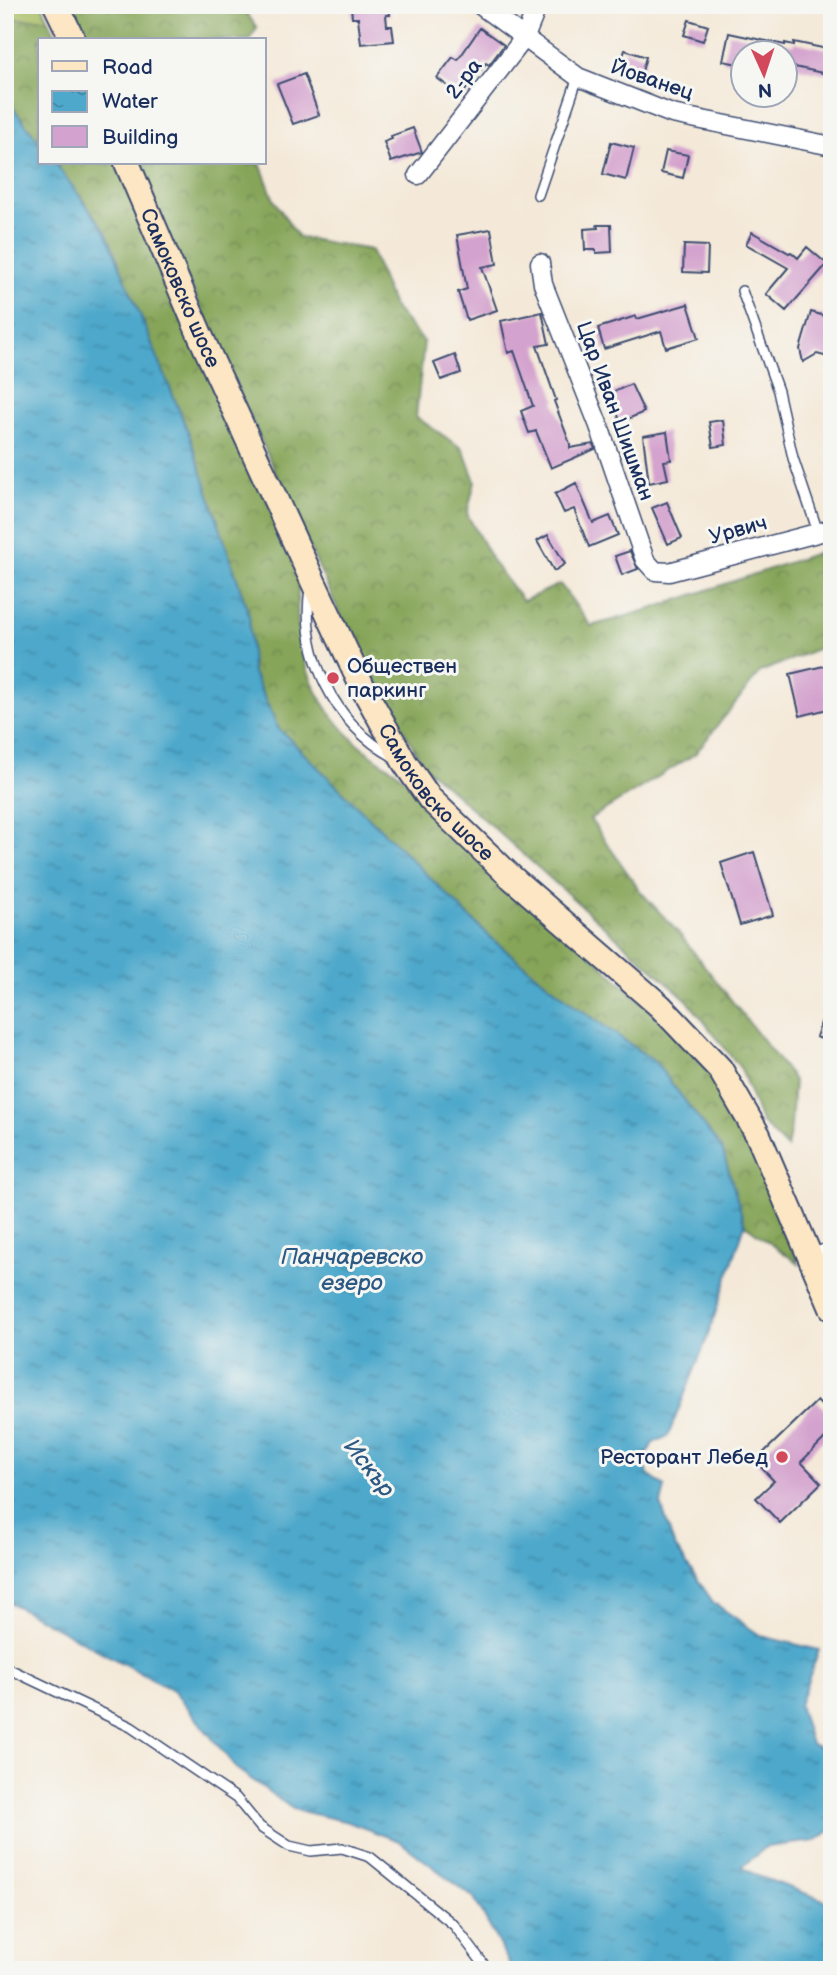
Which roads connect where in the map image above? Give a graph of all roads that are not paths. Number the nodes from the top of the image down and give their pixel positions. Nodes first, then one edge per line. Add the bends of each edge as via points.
1 (56, 5) edge
2 (480, 5) edge
3 (538, 5) edge
4 (525, 37) junction
5 (72, 38) edge
6 (578, 77) junction
7 (832, 146) edge
8 (127, 164) edge
9 (418, 176) dead end
10 (538, 195) dead end
11 (540, 263) dead end
12 (742, 291) dead end
13 (825, 530) edge
14 (655, 571) joint
15 (311, 577) junction
16 (405, 762) junction
17 (821, 1255) edge
18 (832, 1307) edge
19 (5, 1667) edge
20 (488, 1970) edge

1 - 5 main road
2 - 4 street, Йованец
3 - 4 street, 2-ра
4 - 6 street, Йованец
4 - 9 street, 2-ра
6 - 7 street, Йованец via 672,114
6 - 10 lane
8 - 15 main road, Самоковско шосе
11 - 14 street, Цар Иван Шишман via 543,284 645,560
12 - 13 lane via 778,391 793,458
13 - 14 street, Урвич via 669,572
15 - 16 main road, Самоковско шосе via 363,688
15 - 16 lane via 309,631 324,682 358,729
16 - 17 main road, Самоковско шосе via 439,808 660,1006 720,1069
17 - 18 main road, Самоковско шосе
19 - 20 lane via 131,1727 236,1798 260,1826 289,1846 311,1851 342,1848 370,1857 454,1925

